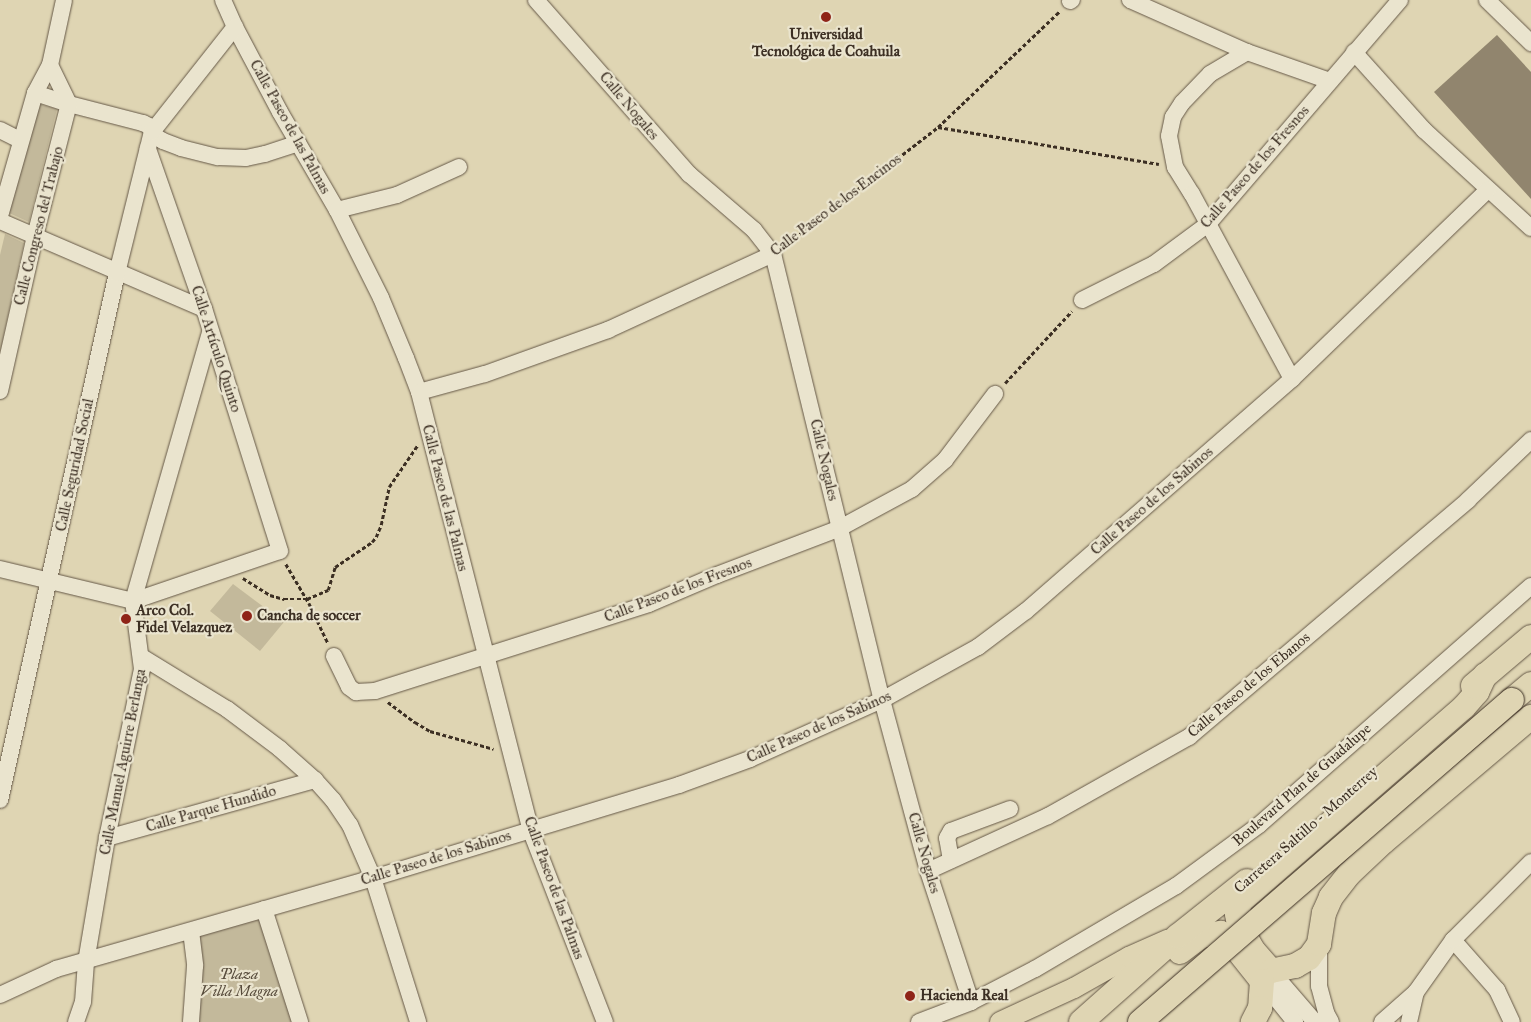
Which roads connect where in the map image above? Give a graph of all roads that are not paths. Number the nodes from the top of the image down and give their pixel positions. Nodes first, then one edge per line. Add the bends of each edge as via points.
1 (64, 0) edge
2 (224, 0) edge
3 (536, 0) edge
4 (1130, 0) edge
5 (1400, 0) edge
6 (1487, 0) edge
7 (235, 27) junction
8 (1531, 43) edge
9 (1247, 52) junction
10 (1354, 52) junction
11 (50, 65) junction
12 (1330, 81) junction
13 (35, 93) junction
14 (69, 104) junction
15 (0, 130) edge
16 (152, 132) junction
17 (20, 140) junction
18 (298, 143) junction
19 (148, 148) junction
20 (459, 167) dead end
21 (1488, 190) junction
22 (337, 210) junction
23 (0, 216) edge
24 (0, 221) edge
25 (1208, 224) junction
26 (1531, 228) edge
27 (35, 236) junction
28 (773, 254) junction
29 (117, 273) junction
30 (1082, 300) road end
31 (204, 309) junction
32 (210, 332) junction
33 (1292, 379) junction
34 (0, 391) edge
35 (418, 392) junction
36 (995, 394) road end
37 (1531, 440) edge
38 (840, 528) junction
39 (0, 569) edge
40 (50, 582) junction
41 (1531, 586) edge
42 (133, 601) junction
43 (1531, 637) edge
44 (334, 656) road end
45 (485, 656) junction
46 (142, 657) junction
47 (1485, 676) junction
48 (1531, 684) edge
49 (882, 700) junction
50 (1531, 717) edge
51 (315, 780) junction
52 (0, 800) edge
53 (1010, 809) dead end
54 (530, 829) junction
55 (107, 838) junction
56 (951, 860) junction
57 (1531, 862) edge
58 (928, 871) junction
59 (373, 878) junction
60 (264, 909) junction
61 (191, 931) junction
62 (1178, 936) junction
63 (1453, 940) junction
64 (1319, 944) junction
65 (86, 962) junction
66 (1267, 976) junction
67 (1416, 992) junction
68 (0, 995) edge
69 (971, 1002) junction
70 (76, 1022) edge
71 (191, 1022) edge
72 (300, 1022) edge
73 (418, 1022) edge
74 (605, 1022) edge
75 (919, 1022) edge
76 (1000, 1022) edge
77 (1081, 1022) edge
78 (1101, 1022) edge
79 (1140, 1022) edge
80 (1253, 1022) edge
81 (1295, 1022) edge
82 (1315, 1022) edge
83 (1331, 1022) edge
84 (1382, 1022) edge
85 (1409, 1022) edge
86 (1512, 1022) edge

1 - 11 street
2 - 7 street, Calle Paseo de las Palmas
3 - 28 street, Calle Nogales via 689,174 754,230
4 - 9 street
5 - 10 street, Calle Paseo de los Fresnos
6 - 8 street
7 - 16 street
7 - 18 street, Calle Paseo de las Palmas
9 - 12 street
9 - 25 street via 1210,74 1173,117 1169,136 1175,167
10 - 12 street, Calle Paseo de los Fresnos
10 - 21 street via 1424,130
11 - 13 street
11 - 14 street
12 - 25 street, Calle Paseo de los Fresnos
13 - 14 street
13 - 17 street
14 - 16 street via 143,123
14 - 27 street, Calle Congreso del Trabajo
15 - 17 street
16 - 18 street via 181,148 232,158 265,154
16 - 19 street, Calle Seguridad Social
17 - 23 street
18 - 22 street, Calle Paseo de las Palmas
19 - 29 street, Calle Seguridad Social
19 - 31 street, Calle Artículo Quinto
20 - 22 street via 397,195
21 - 26 street
21 - 33 street, Calle Paseo de los Sabinos
22 - 35 street, Calle Paseo de las Palmas via 380,298
24 - 27 street
25 - 30 street, Calle Paseo de los Fresnos via 1154,264
25 - 33 street
27 - 29 street
27 - 34 street, Calle Congreso del Trabajo
28 - 35 street, Calle Paseo de los Encinos via 608,330 493,371
28 - 38 street, Calle Nogales
29 - 31 street
29 - 40 street, Calle Seguridad Social
31 - 32 street, Calle Artículo Quinto
32 - 42 street, Calle Manuel Aguirre Berlanga
32 - 42 street, Calle Artículo Quinto via 280,551
33 - 49 street, Calle Paseo de los Sabinos via 1026,611 978,647
35 - 45 street, Calle Paseo de las Palmas
36 - 38 street, Calle Paseo de los Fresnos via 945,460 912,489
37 - 56 street, Calle Paseo de los Ebanos via 1468,500 1189,737 1048,816
38 - 45 street, Calle Paseo de los Fresnos via 649,604
38 - 49 street, Calle Nogales
39 - 40 street
40 - 42 street
40 - 52 street, Calle Seguridad Social
41 - 69 street, Boulevard Plan de Guadalupe via 1259,826 1176,886 1035,969
42 - 46 street, Calle Manuel Aguirre Berlanga
43 - 47 highway, Carretera Saltillo - Monterrey
44 - 45 street, Calle Paseo de los Fresnos via 349,687 356,692 373,692
45 - 54 street, Calle Paseo de las Palmas
46 - 51 street via 227,709
46 - 55 street, Calle Manuel Aguirre Berlanga via 139,687
47 - 62 highway, Carretera Saltillo - Monterrey via 1240,887
47 - 66 highway via 1464,707 1240,902 1239,925
48 - 79 highway, bridge
49 - 54 street, Calle Paseo de los Sabinos via 750,759 678,785
49 - 58 street, Calle Nogales
50 - 64 highway via 1349,874 1331,897 1324,913
51 - 55 street, Calle Parque Hundido
51 - 59 street via 350,826
53 - 56 street via 951,831 946,838
54 - 59 street, Calle Paseo de los Sabinos
54 - 74 street, Calle Paseo de las Palmas
55 - 65 street, Calle Manuel Aguirre Berlanga
56 - 58 street, Calle Paseo de los Ebanos
57 - 63 street
58 - 69 street, Calle Nogales
59 - 60 street, Calle Paseo de los Sabinos
59 - 73 street
60 - 61 street, Calle Paseo de los Sabinos
60 - 72 street
61 - 65 street, Calle Paseo de los Sabinos
61 - 71 street via 195,966
62 - 76 main road
62 - 77 highway, Carretera Saltillo - Monterrey
63 - 67 street
63 - 86 street via 1497,990
64 - 66 highway via 1302,963
64 - 83 street via 1319,986
65 - 68 street, Calle Paseo de los Sabinos via 56,969
65 - 70 street, Calle Manuel Aguirre Berlanga via 82,1002
66 - 78 highway via 1227,937 1210,933 1191,942
66 - 80 highway via 1260,1008
66 - 81 street
66 - 82 street
67 - 84 street
67 - 85 street
69 - 75 street, Boulevard Plan de Guadalupe

